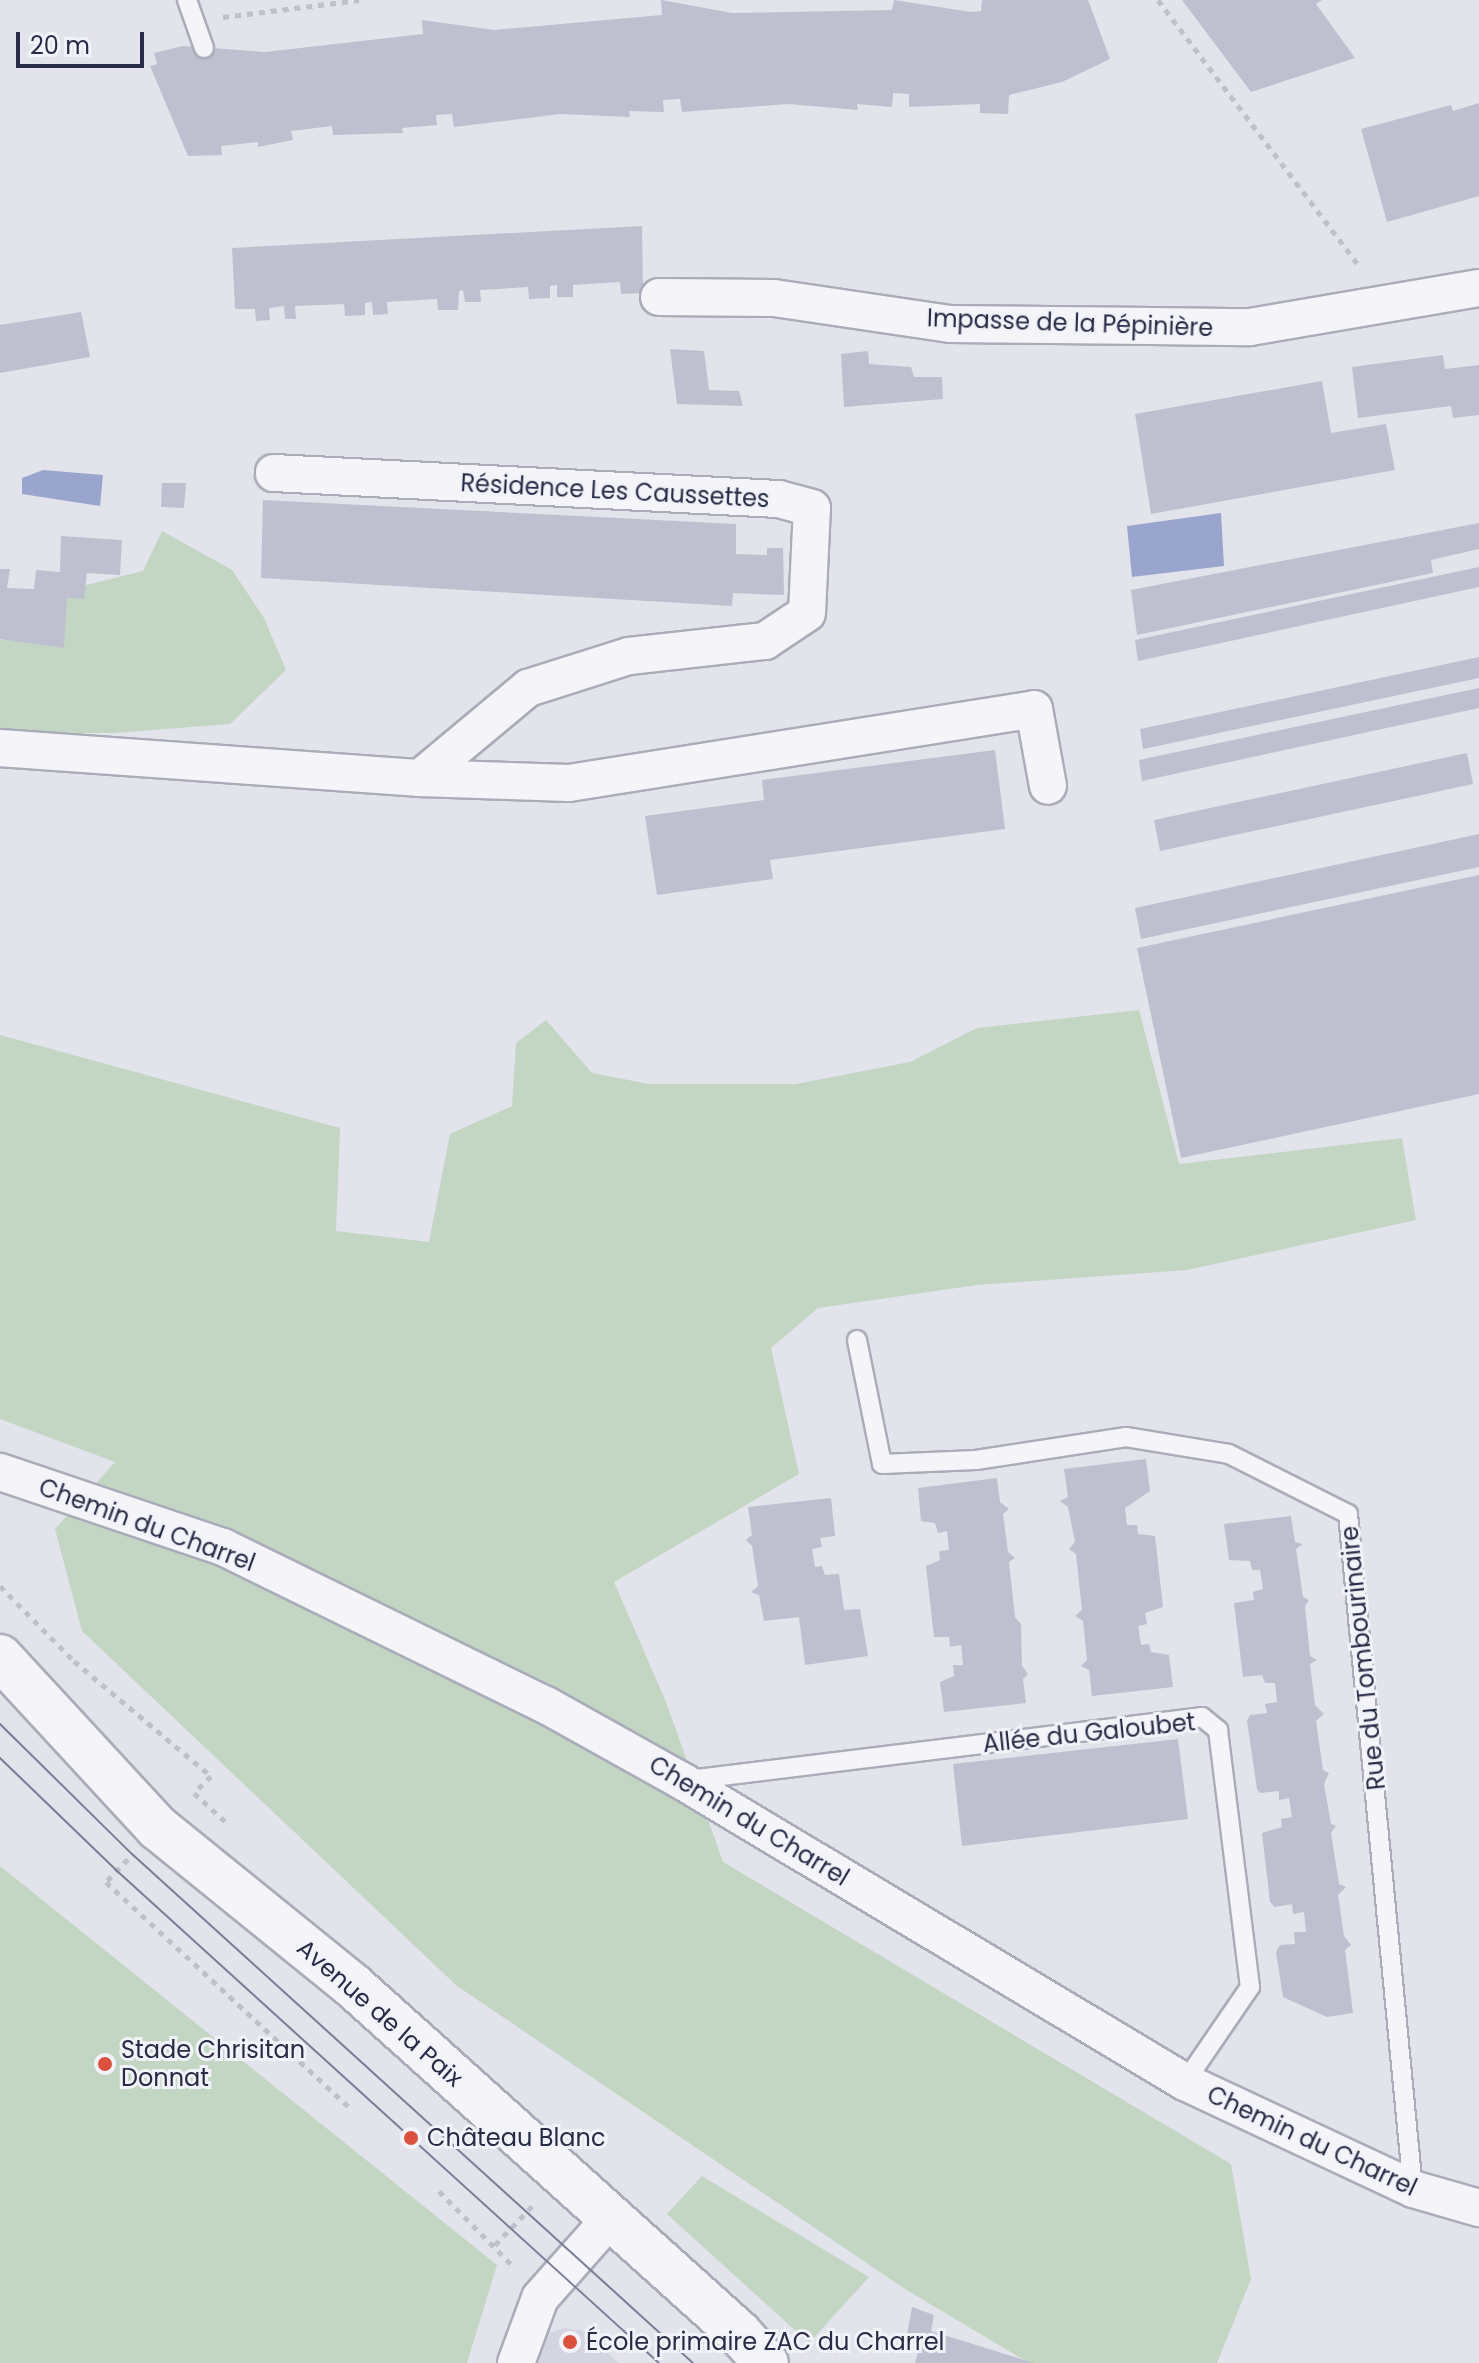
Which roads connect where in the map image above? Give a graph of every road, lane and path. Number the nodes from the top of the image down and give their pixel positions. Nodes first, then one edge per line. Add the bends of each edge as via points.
1 (187, 0) edge
2 (359, 0) edge
3 (1158, 0) edge
4 (194, 20) junction
5 (204, 48) dead end
6 (1367, 277) dead end
7 (1479, 288) edge
8 (659, 297) dead end
9 (274, 473) dead end
10 (0, 748) edge
11 (420, 778) junction
12 (1048, 786) dead end
13 (857, 1340) dead end
14 (0, 1472) edge
15 (0, 1657) edge
16 (682, 1781) junction
17 (194, 1793) dead end
18 (158, 1828) junction
19 (1185, 2082) junction
20 (349, 2107) dead end
21 (1413, 2189) junction
22 (439, 2191) dead end
23 (1479, 2208) edge
24 (610, 2219) junction
25 (540, 2298) junction
26 (516, 2363) edge
27 (766, 2363) edge

1 - 4 lane
2 - 4 path
3 - 6 path
4 - 5 lane
7 - 8 street, Impasse de la Pépinière via 1250,327 950,324 774,298
9 - 11 street, Résidence Les Caussettes via 778,499 812,508 807,613 765,641 629,656 528,688
10 - 11 street
11 - 12 street via 569,783 1034,709
13 - 21 lane, Rue du Tombourinaire via 882,1464 976,1460 1126,1437 1229,1454 1348,1514
14 - 16 street, Chemin du Charrel via 223,1547 546,1705
15 - 18 street, Avenue de la Paix
16 - 19 street, Chemin du Charrel
16 - 19 lane, Allée du Galoubet via 1202,1717 1218,1730 1250,1987
17 - 18 path
18 - 20 path via 106,1882
18 - 24 street, Avenue de la Paix via 352,1985
19 - 21 street, Chemin du Charrel
21 - 23 street, Chemin du Charrel
22 - 25 path
24 - 25 street
24 - 27 street, Avenue de la Paix
25 - 26 street

